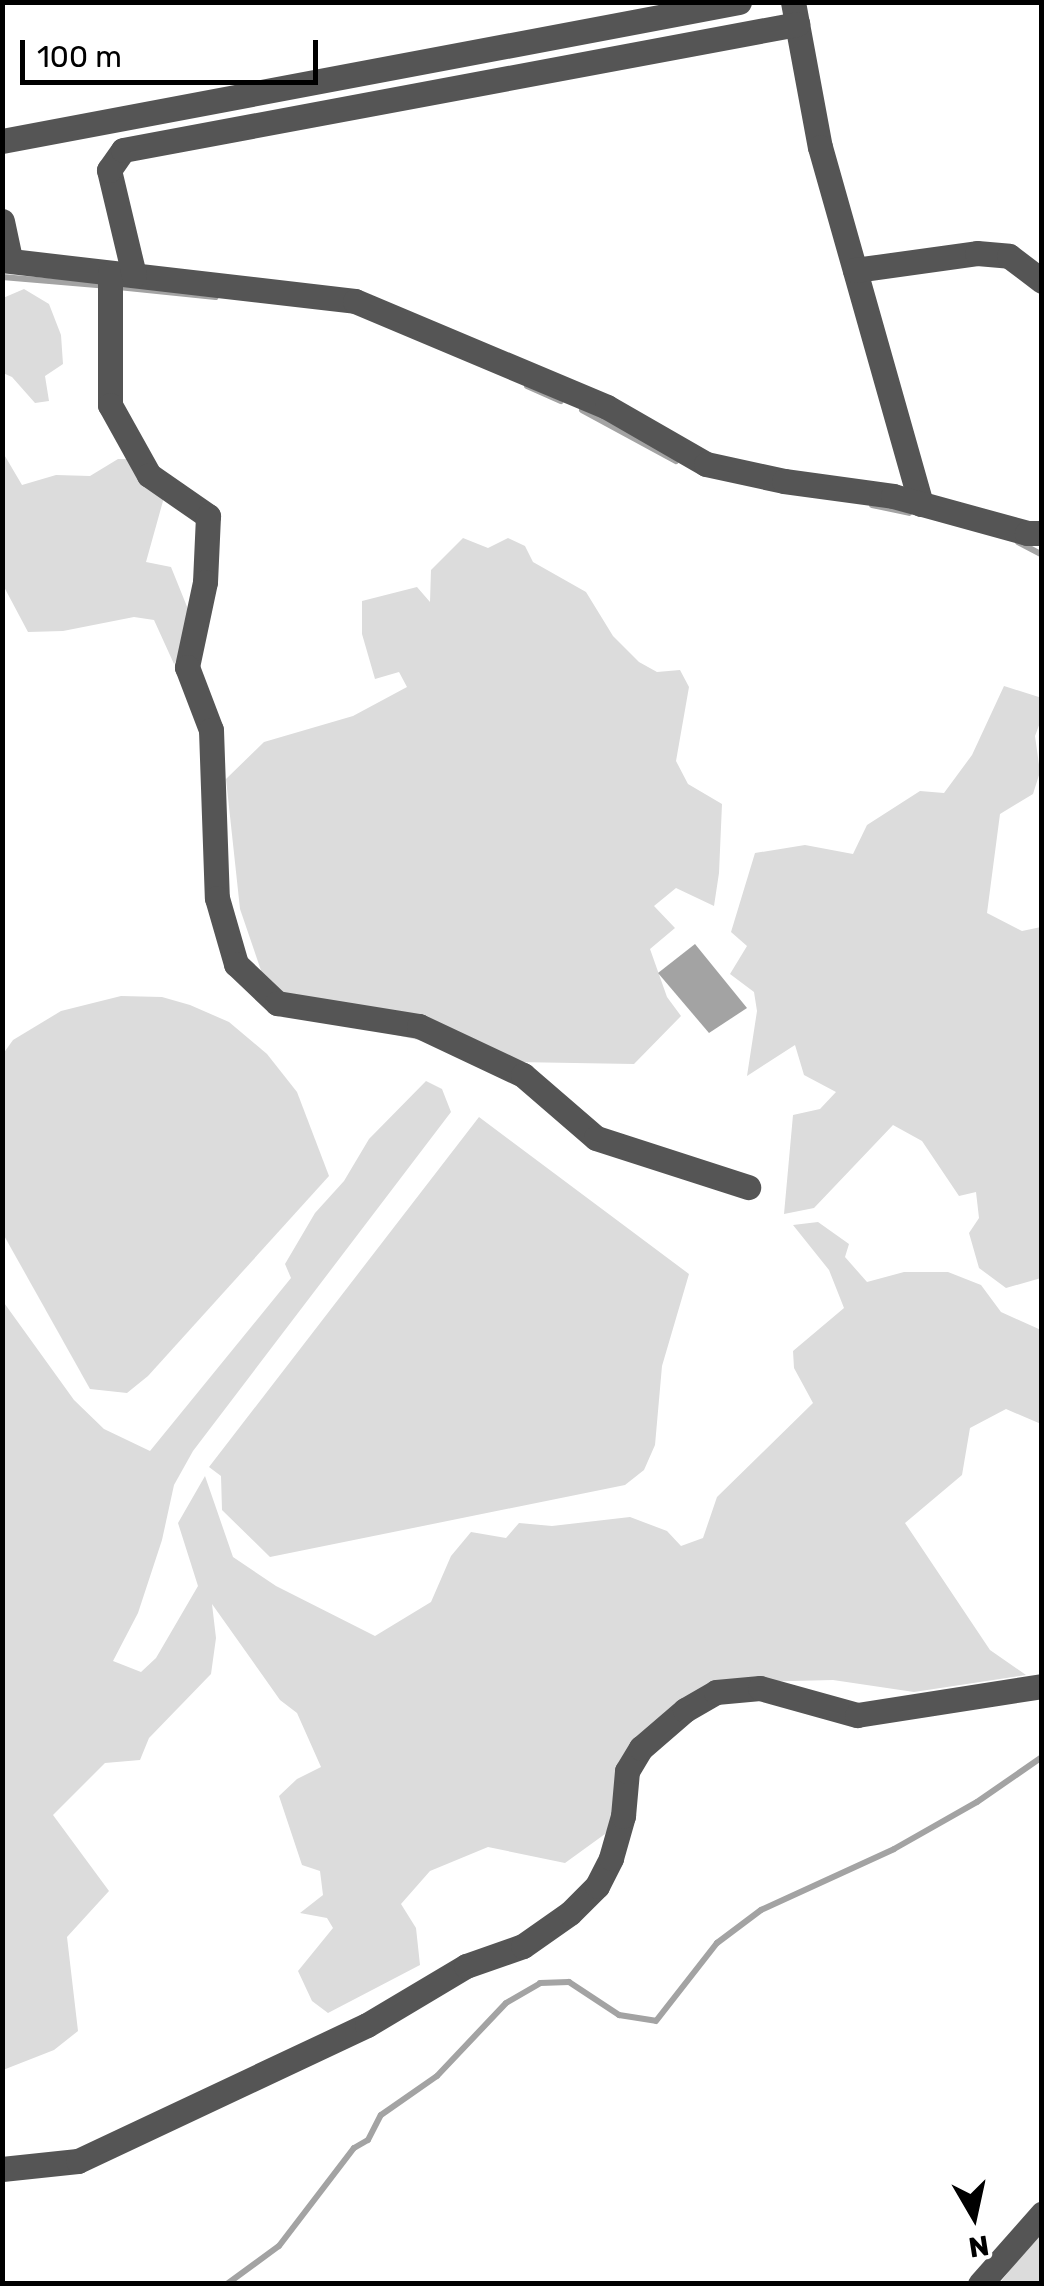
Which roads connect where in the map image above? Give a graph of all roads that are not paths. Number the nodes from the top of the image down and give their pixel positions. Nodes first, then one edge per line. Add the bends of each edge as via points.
1 (739, 2) edge
2 (795, 13) edge
3 (2, 141) edge
4 (2, 221) edge
5 (6, 260) edge
6 (855, 270) junction
7 (122, 274) junction
8 (1042, 281) edge
9 (921, 504) junction
10 (1037, 536) edge
11 (748, 1188) dead end
12 (1042, 1686) edge
13 (2, 2170) edge
14 (1042, 2214) edge
15 (980, 2284) edge

1 - 3 street
2 - 6 street via 820,147
2 - 7 street via 123,150 108,170
4 - 5 street
5 - 7 street
6 - 8 street via 977,253 1008,256
6 - 9 street
7 - 9 street via 355,301 607,406 706,464
7 - 11 street via 110,405 148,475 208,516 205,582 187,667 211,730 217,898 236,964 277,1003 420,1026 523,1075 596,1138
9 - 10 street
12 - 13 street via 857,1716 760,1688 716,1692 641,1748 628,1771 623,1816 597,1886 523,1946 466,1966 367,2026 78,2161
14 - 15 street

